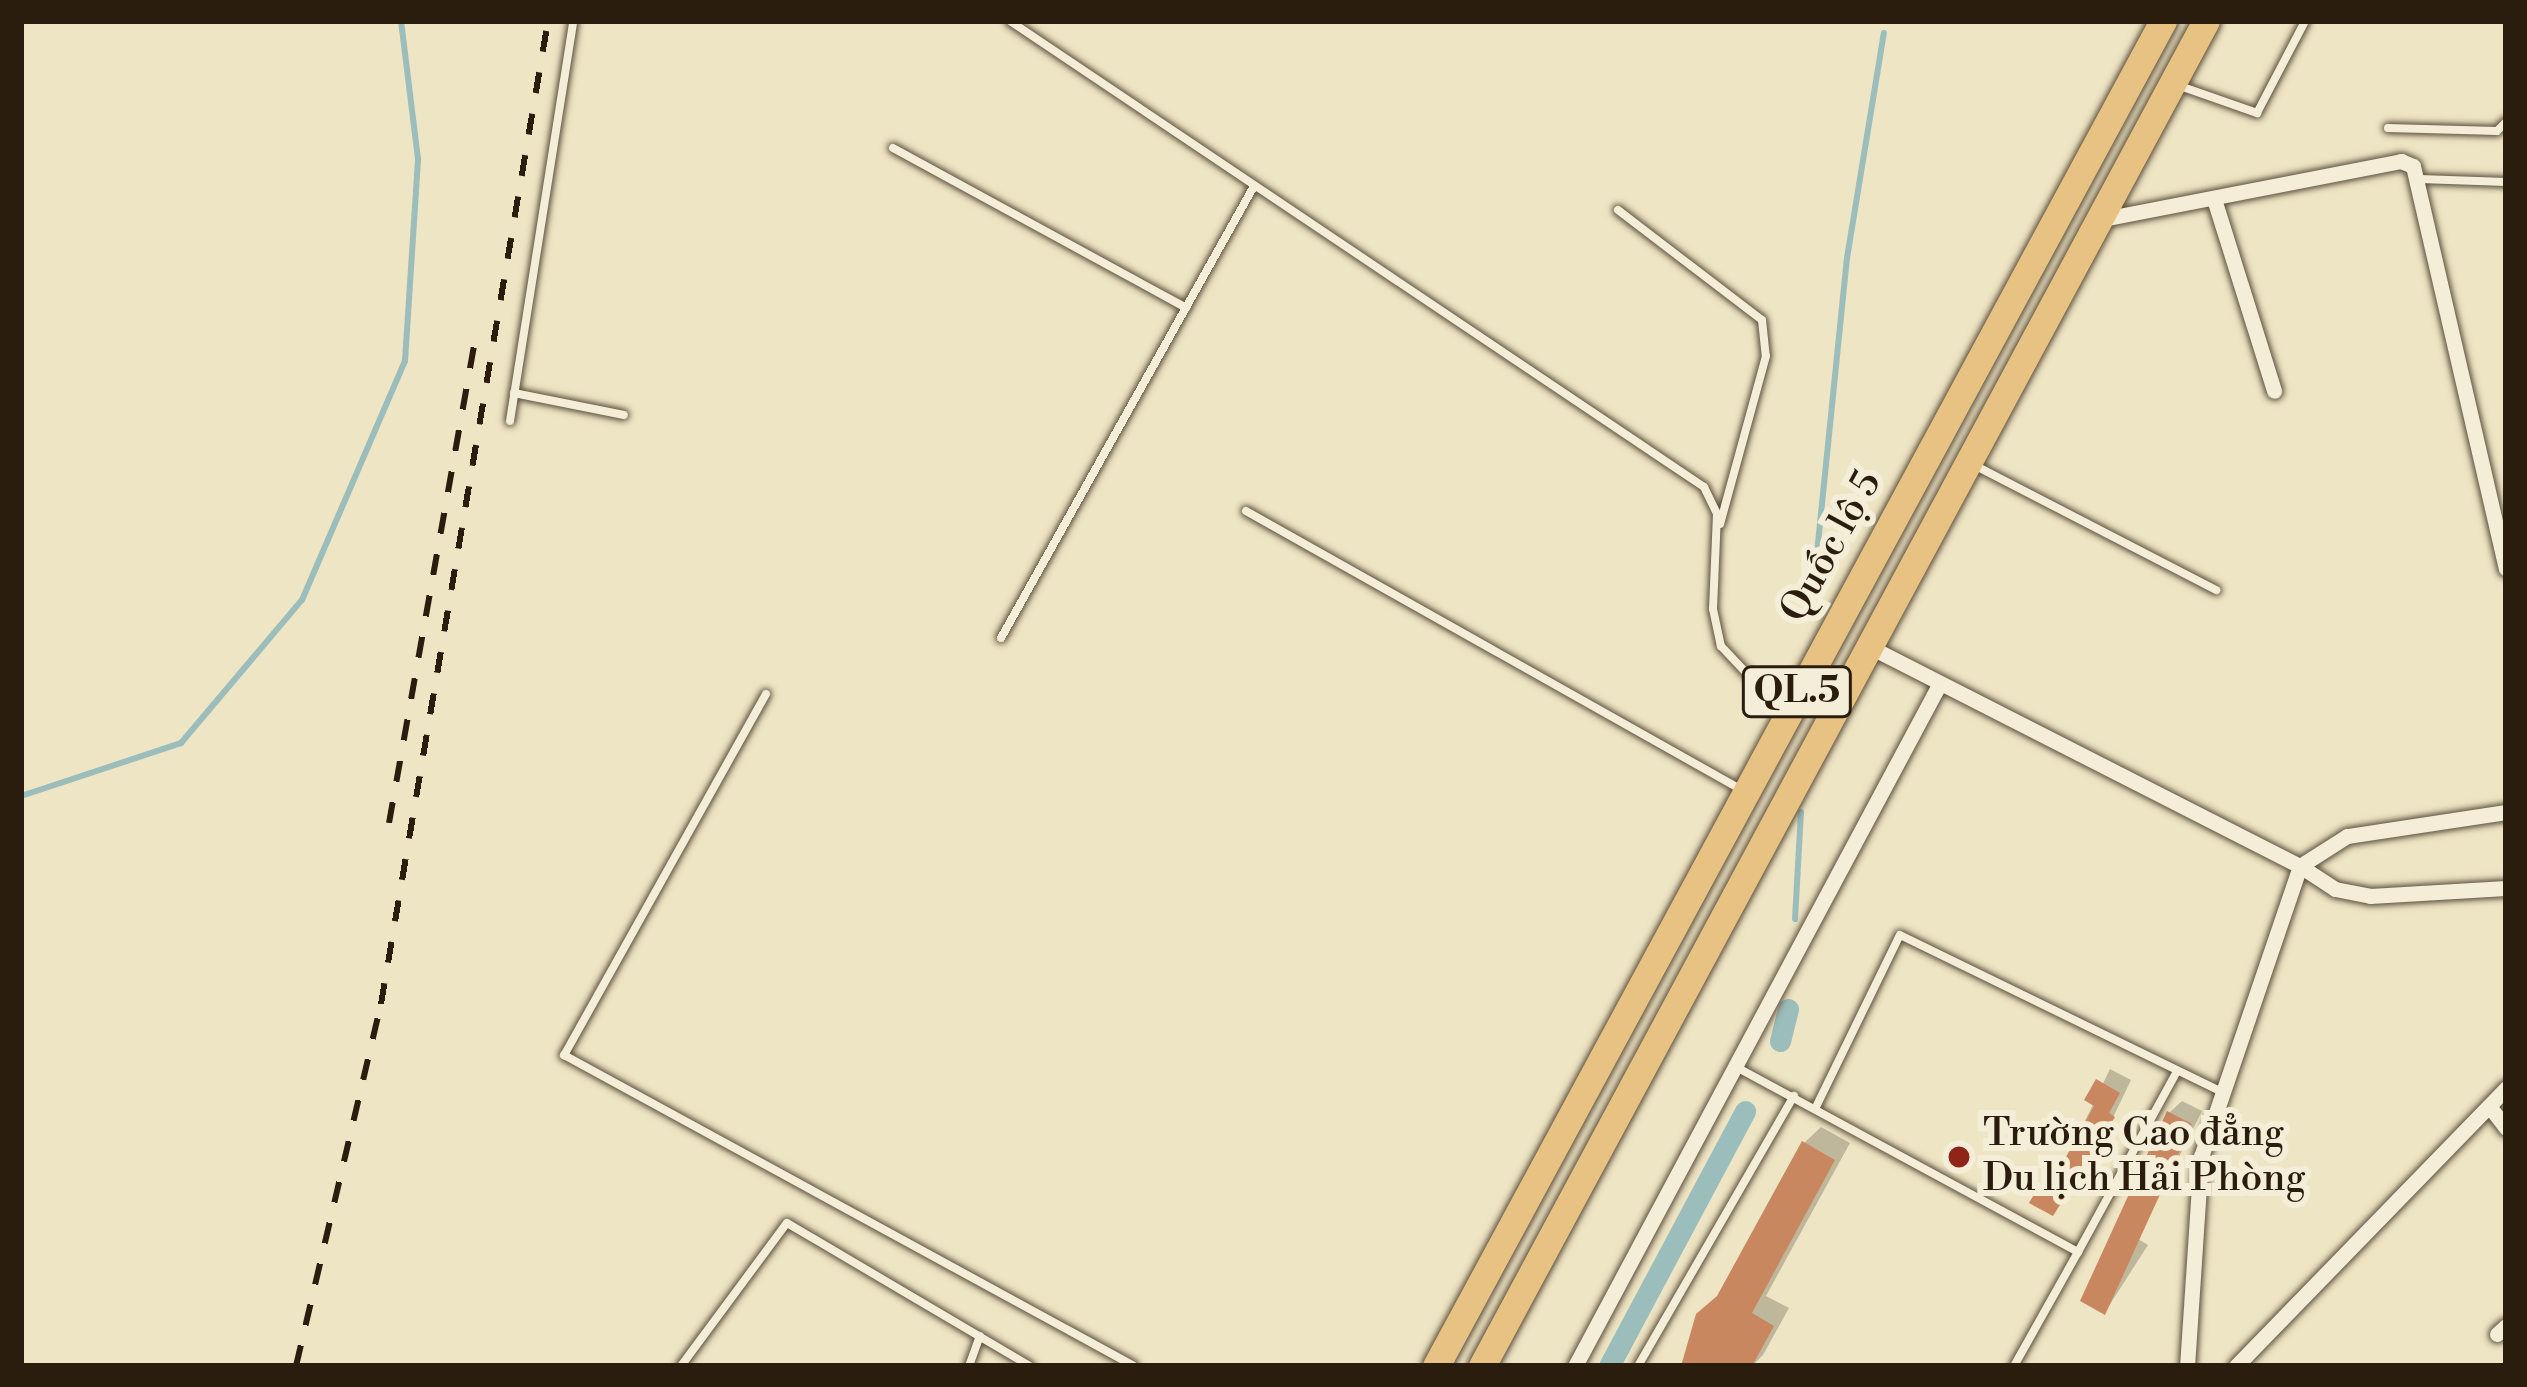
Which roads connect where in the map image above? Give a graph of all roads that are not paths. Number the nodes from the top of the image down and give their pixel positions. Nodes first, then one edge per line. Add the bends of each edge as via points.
1 (573, 21) edge
2 (1010, 21) edge
3 (2164, 21) edge
4 (2206, 21) edge
5 (2305, 21) edge
6 (2173, 83) junction
7 (2506, 122) edge
8 (2388, 128) dead end
9 (892, 148) dead end
10 (2420, 179) junction
11 (2506, 182) edge
12 (1254, 186) junction
13 (2214, 199) junction
14 (1618, 210) dead end
15 (2103, 219) junction
16 (1186, 308) junction
17 (2274, 391) dead end
18 (514, 393) junction
19 (624, 415) dead end
20 (510, 421) dead end
21 (1971, 464) junction
22 (1246, 511) dead end
23 (1718, 531) junction
24 (2506, 568) edge
25 (2216, 590) dead end
26 (1001, 638) dead end
27 (1872, 648) junction
28 (1940, 683) junction
29 (766, 694) dead end
30 (1785, 714) junction
31 (1745, 791) junction
32 (2506, 812) edge
33 (2300, 866) junction
34 (2506, 888) edge
35 (1735, 1067) junction
36 (2177, 1071) junction
37 (2506, 1088) edge
38 (2222, 1092) junction
39 (1794, 1096) junction
40 (2489, 1106) junction
41 (1816, 1107) junction
42 (2506, 1128) edge
43 (2078, 1252) junction
44 (980, 1336) junction
45 (681, 1366) edge
46 (969, 1366) edge
47 (1030, 1366) edge
48 (1134, 1366) edge
49 (1436, 1366) edge
50 (1482, 1366) edge
51 (1575, 1366) edge
52 (1638, 1366) edge
53 (2014, 1366) edge
54 (2187, 1366) edge
55 (2236, 1366) edge

1 - 18 lane
2 - 12 lane
3 - 30 highway, Quốc lộ 5 / QL.5
4 - 6 highway, Quốc lộ 5 / QL.5
5 - 6 lane via 2257,113
6 - 15 highway, Quốc lộ 5 / QL.5
7 - 8 lane via 2497,131
9 - 16 lane
10 - 11 lane
10 - 13 street via 2401,160
10 - 24 street
12 - 16 lane
12 - 23 lane via 1704,487
13 - 15 street
13 - 17 street
14 - 23 lane via 1762,320 1766,356
15 - 21 highway, Quốc lộ 5 / QL.5
16 - 26 lane
18 - 19 lane
18 - 20 lane
21 - 25 lane
21 - 27 highway, Quốc lộ 5 / QL.5
22 - 31 lane
23 - 30 lane via 1713,609 1720,646
27 - 28 street
27 - 50 highway, Quốc lộ 5 / QL.5
28 - 33 street
28 - 35 street
29 - 48 lane via 564,1055
30 - 31 highway, Quốc lộ 5 / QL.5
31 - 49 highway, Quốc lộ 5 / QL.5
32 - 33 street via 2347,836
33 - 34 street via 2335,889 2370,896
33 - 38 street
35 - 39 lane
35 - 51 street
36 - 38 lane
36 - 41 lane via 1900,935
36 - 43 lane
37 - 40 street
38 - 54 street via 2201,1156
39 - 41 lane
39 - 52 lane
40 - 42 street
40 - 55 street
41 - 43 lane
43 - 53 lane
44 - 45 lane via 787,1222
44 - 46 lane
44 - 47 lane

